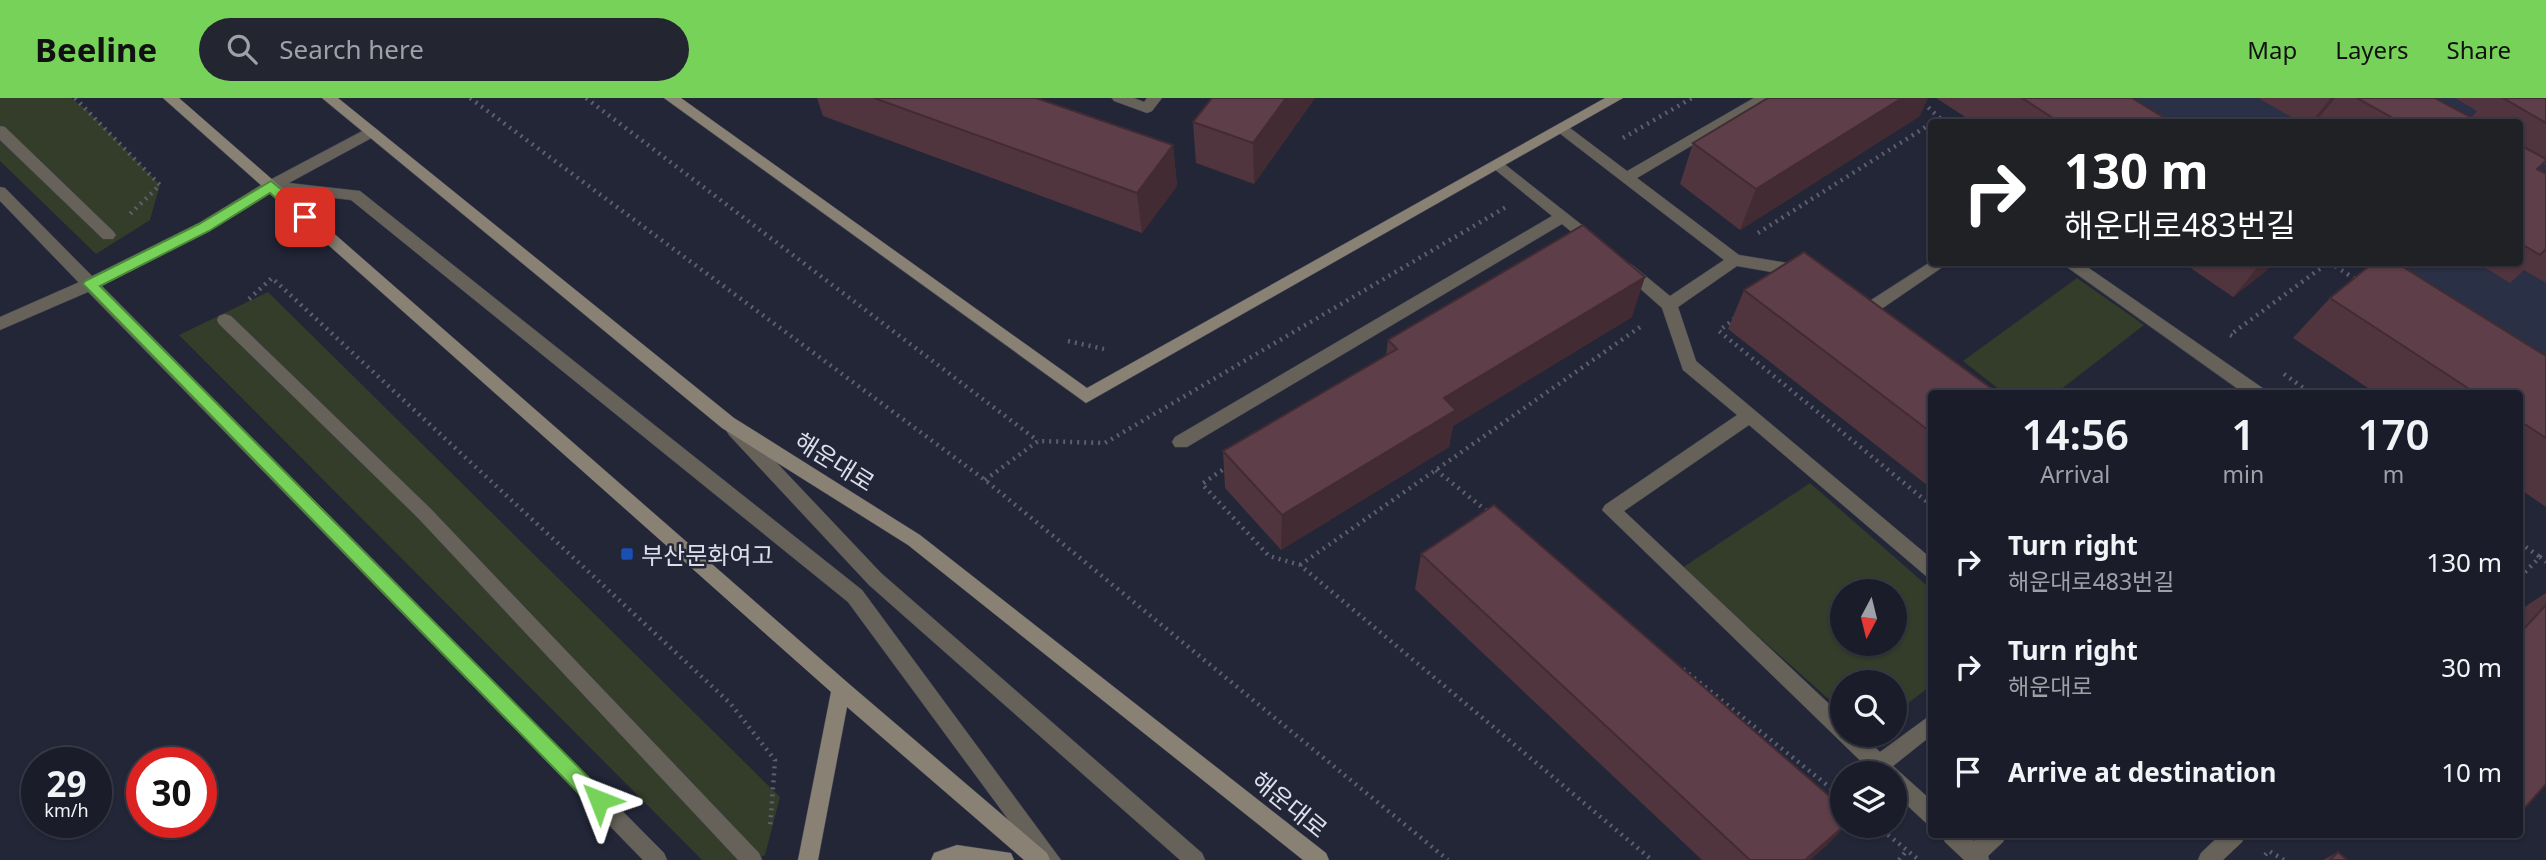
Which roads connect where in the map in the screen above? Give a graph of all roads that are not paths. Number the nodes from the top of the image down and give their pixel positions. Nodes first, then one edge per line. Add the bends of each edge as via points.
1 (170, 98) edge
2 (330, 98) edge
3 (671, 98) edge
4 (1119, 98) edge
5 (1155, 98) edge
6 (1616, 98) edge
7 (1766, 98) edge
8 (1561, 129) junction
9 (0, 131) edge
10 (372, 131) junction
11 (1498, 164) junction
12 (1626, 178) junction
13 (271, 186) junction
14 (0, 192) edge
15 (1562, 216) junction
16 (108, 235) road end
17 (1735, 261) junction
18 (1936, 266) edge
19 (2074, 266) edge
20 (1819, 275) edge
21 (90, 284) junction
22 (1670, 305) junction
23 (1871, 308) edge
24 (225, 320) road end
25 (0, 324) edge
26 (2252, 390) edge
27 (1749, 416) junction
28 (728, 423) junction
29 (1181, 442) dead end
30 (1928, 567) edge
31 (841, 689) junction
32 (1830, 718) edge
33 (1928, 727) edge
34 (1861, 747) edge
35 (1876, 761) edge
36 (1892, 761) edge
37 (1907, 791) edge
38 (1928, 811) edge
39 (1955, 838) edge
40 (1993, 838) edge
41 (2232, 838) edge
42 (1976, 858) edge
43 (657, 860) edge
44 (752, 860) edge
45 (808, 860) edge
46 (941, 860) edge
47 (1004, 860) edge
48 (1040, 860) edge
49 (1051, 860) edge
50 (1195, 860) edge
51 (1320, 860) edge
52 (2208, 860) edge

1 - 13 main road
2 - 10 main road, 해운대로
3 - 11 main road via 1086,396
4 - 5 street via 1147,108
6 - 8 main road
7 - 12 street
8 - 11 main road
8 - 12 street
9 - 16 street
10 - 13 street
10 - 28 main road, 해운대로
11 - 15 street
12 - 17 street
13 - 21 street via 204,227
13 - 31 main road
13 - 49 street via 355,195 855,596
14 - 21 street
15 - 22 street
15 - 29 street
17 - 20 street
17 - 22 street
18 - 23 street
19 - 26 street
21 - 25 street
21 - 43 street
22 - 27 street via 1689,365
24 - 44 street via 424,513
27 - 30 street
27 - 32 street via 1612,510
28 - 50 street via 875,579
28 - 51 main road, 해운대로 via 914,540
31 - 45 main road
31 - 48 main road
33 - 36 street
34 - 35 street
37 - 38 street
39 - 42 street
40 - 42 street
41 - 52 street
46 - 47 main road via 957,855

